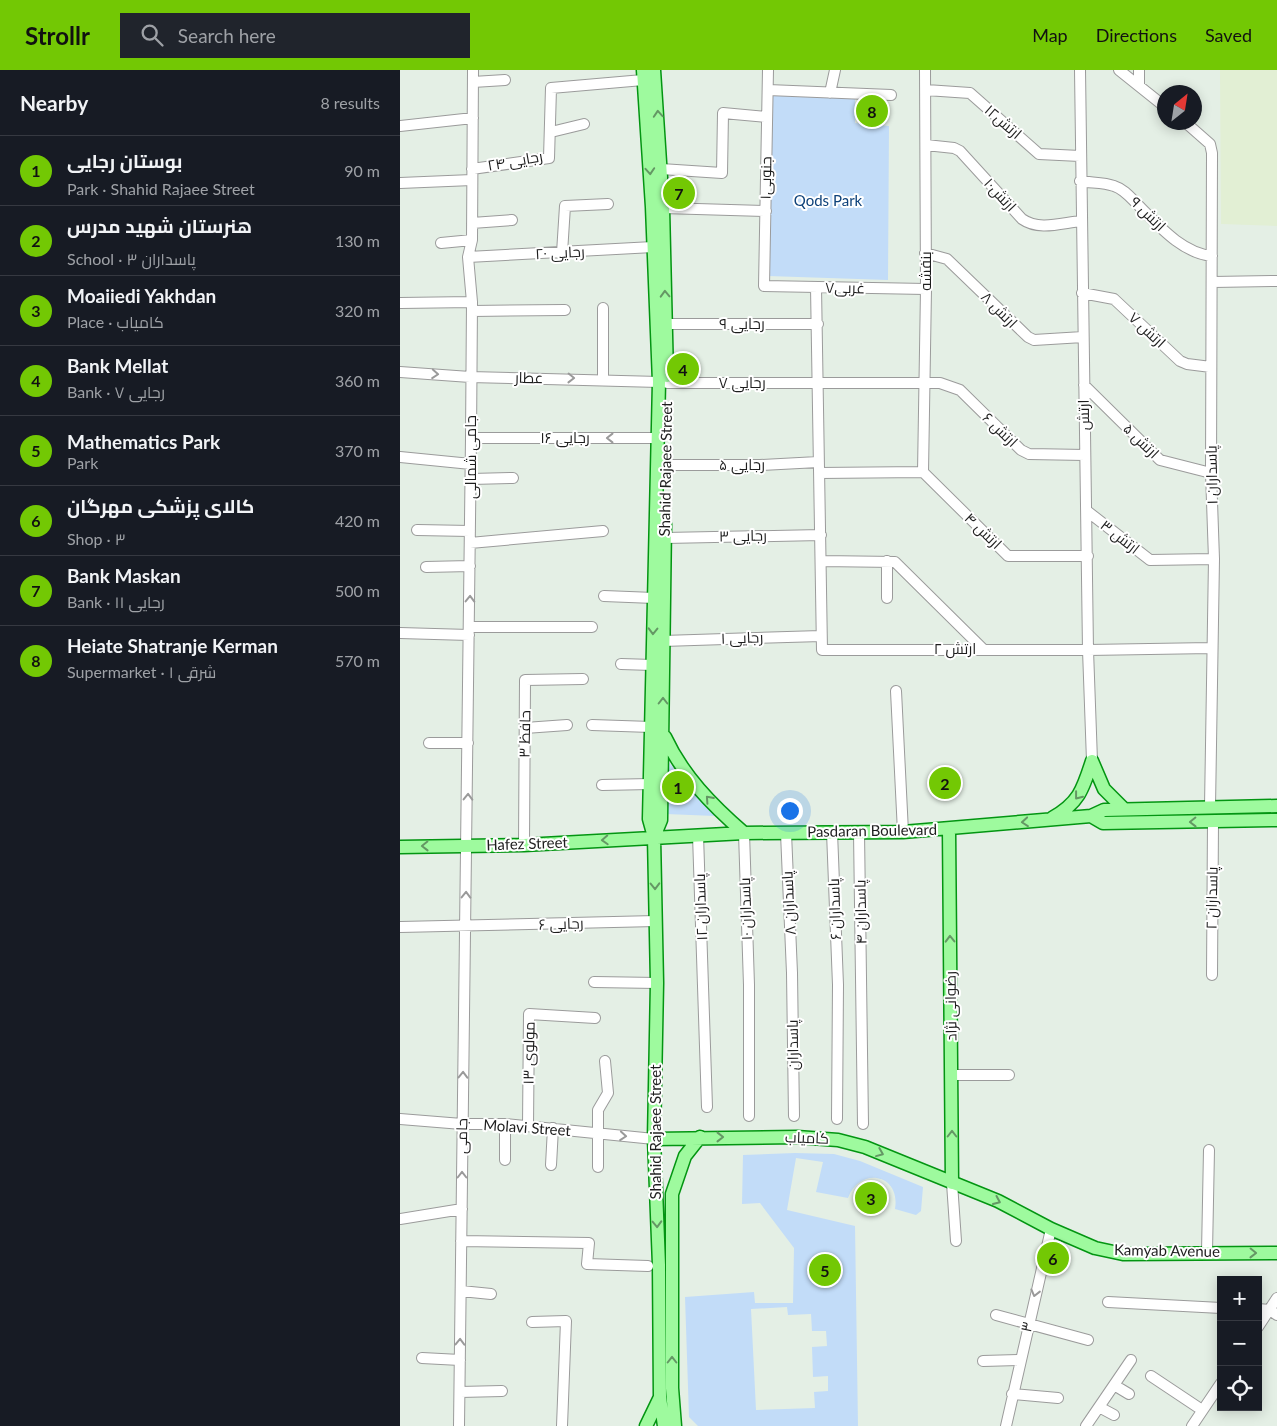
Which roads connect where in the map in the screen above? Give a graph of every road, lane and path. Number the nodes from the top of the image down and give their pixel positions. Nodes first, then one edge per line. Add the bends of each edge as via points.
1 (473, 70) edge
2 (654, 70) edge
3 (768, 70) edge
4 (835, 70) edge
5 (925, 70) edge
6 (1080, 70) edge
7 (1119, 70) edge
8 (1139, 70) edge
9 (643, 75) edge
10 (505, 80) dead end
11 (473, 82) junction
12 (1139, 85) junction
13 (768, 90) junction
14 (926, 90) junction
15 (830, 93) junction
16 (891, 95) dead end
17 (1157, 100) edge
18 (767, 117) junction
19 (472, 118) junction
20 (584, 124) dead end
21 (400, 126) edge
22 (1194, 130) edge
23 (550, 132) junction
24 (654, 142) junction
25 (926, 145) junction
26 (1080, 156) junction
27 (472, 168) junction
28 (661, 170) junction
29 (472, 180) junction
30 (1080, 181) junction
31 (400, 183) edge
32 (608, 204) dead end
33 (663, 208) junction
34 (766, 211) junction
35 (512, 220) dead end
36 (1081, 221) junction
37 (472, 223) junction
38 (472, 240) junction
39 (441, 242) dead end
40 (653, 247) junction
41 (925, 253) junction
42 (562, 254) junction
43 (1212, 256) junction
44 (468, 257) junction
45 (1277, 281) edge
46 (1213, 282) junction
47 (764, 286) joint
48 (816, 287) junction
49 (926, 289) junction
50 (1082, 293) junction
51 (400, 303) edge
52 (472, 307) junction
53 (603, 308) dead end
54 (565, 310) dead end
55 (666, 324) junction
56 (818, 324) junction
57 (1083, 337) junction
58 (1211, 367) junction
59 (400, 372) edge
60 (470, 377) junction
61 (604, 379) junction
62 (663, 383) junction
63 (818, 383) junction
64 (924, 384) junction
65 (1084, 385) junction
66 (471, 438) junction
67 (659, 438) junction
68 (1085, 455) junction
69 (400, 457) edge
70 (818, 462) junction
71 (471, 464) junction
72 (666, 465) junction
73 (923, 472) junction
74 (819, 473) junction
75 (1211, 473) junction
76 (513, 478) dead end
77 (471, 479) junction
78 (661, 503) junction
79 (1087, 512) junction
80 (417, 530) dead end
81 (470, 531) junction
82 (603, 532) dead end
83 (821, 535) junction
84 (665, 538) junction
85 (470, 543) junction
86 (1088, 556) junction
87 (1214, 559) junction
88 (821, 561) junction
89 (891, 562) junction
90 (470, 566) junction
91 (426, 567) dead end
92 (604, 596) dead end
93 (654, 598) junction
94 (887, 598) dead end
95 (592, 628) dead end
96 (469, 631) junction
97 (400, 633) edge
98 (821, 636) junction
99 (663, 641) junction
100 (1211, 648) junction
101 (983, 649) junction
102 (1088, 650) junction
103 (621, 664) dead end
104 (652, 665) junction
105 (583, 679) dead end
106 (896, 691) dead end
107 (567, 725) dead end
108 (592, 725) dead end
109 (651, 727) junction
110 (525, 728) junction
111 (663, 733) junction
112 (429, 743) dead end
113 (468, 744) junction
114 (1092, 761) junction
115 (650, 784) junction
116 (602, 785) dead end
117 (1277, 806) edge
118 (1210, 807) junction
119 (1124, 808) junction
120 (1090, 816) junction
121 (1049, 820) junction
122 (1277, 820) edge
123 (1213, 822) junction
124 (949, 828) junction
125 (832, 832) junction
126 (859, 832) junction
127 (903, 832) junction
128 (744, 833) junction
129 (786, 833) junction
130 (698, 835) junction
131 (654, 837) junction
132 (524, 845) junction
133 (467, 846) junction
134 (400, 847) edge
135 (656, 921) junction
136 (466, 926) junction
137 (400, 927) edge
138 (792, 973) joint
139 (1212, 974) dead end
140 (594, 982) dead end
141 (657, 983) junction
142 (595, 1018) dead end
143 (606, 1061) dead end
144 (952, 1075) junction
145 (1009, 1075) dead end
146 (707, 1107) dead end
147 (749, 1116) dead end
148 (794, 1116) dead end
149 (400, 1119) edge
150 (837, 1119) dead end
151 (462, 1124) junction
152 (505, 1124) junction
153 (863, 1124) dead end
154 (528, 1126) junction
155 (553, 1128) junction
156 (598, 1134) junction
157 (700, 1137) junction
158 (654, 1139) junction
159 (1209, 1150) dead end
160 (505, 1160) dead end
161 (551, 1165) dead end
162 (598, 1167) dead end
163 (952, 1183) junction
164 (462, 1209) junction
165 (400, 1219) edge
166 (1051, 1229) junction
167 (461, 1241) junction
168 (956, 1241) dead end
169 (1207, 1252) junction
170 (1277, 1253) edge
171 (648, 1266) dead end
172 (461, 1291) junction
173 (492, 1294) dead end
174 (1277, 1298) edge
175 (1108, 1302) dead end
176 (1217, 1308) edge
177 (1273, 1312) edge
178 (996, 1315) dead end
179 (532, 1322) dead end
180 (1028, 1324) junction
181 (1262, 1324) edge
182 (1088, 1340) dead end
183 (422, 1358) dead end
184 (460, 1360) junction
185 (1020, 1360) junction
186 (1131, 1360) dead end
187 (983, 1361) dead end
188 (1152, 1376) dead end
189 (1114, 1385) junction
190 (1217, 1389) edge
191 (502, 1391) dead end
192 (460, 1392) junction
193 (1012, 1394) junction
194 (1129, 1394) dead end
195 (660, 1397) junction
196 (1058, 1398) dead end
197 (1099, 1407) junction
198 (1202, 1410) junction
199 (1114, 1415) dead end
200 (459, 1426) edge
201 (562, 1426) edge
202 (646, 1426) edge
203 (658, 1426) edge
204 (664, 1426) edge
205 (679, 1426) edge
206 (1006, 1426) edge
207 (1086, 1426) edge
208 (1192, 1426) edge

1 - 11 street, جامی شمالی
24 -> 2 main road, Shahid Rajaee Street
3 - 13 street, جنوبی۱
4 - 15 street
5 - 14 street, بنفشه
6 - 26 street, ارتش
7 - 12 street
8 - 12 street
9 - 23 street, رجایی ۲۴ via 551,88
9 - 24 main road, Shahid Rajaee Street
10 - 11 street
11 - 19 street, جامی شمالی
12 - 17 street
13 - 15 street
13 - 18 street, جنوبی۱
14 - 25 street, بنفشه
14 - 26 street, ارتش۱۲ via 970,93 1039,154
15 - 16 street
18 - 28 street via 722,113 722,173
18 - 34 street, جنوبی۱
19 - 21 street
19 - 27 street, جامی شمالی
20 - 23 street
22 - 43 street, پاسداران ۱ via 1210,144 1212,153
23 - 27 street, رجایی ۲۴ via 549,158
24 - 28 main road, Shahid Rajaee Street
24 -> 40 main road, Shahid Rajaee Street
25 - 36 street, ارتش۱۰ via 954,148 960,152 1030,224
25 - 41 street, بنفشه
26 - 30 street, ارتش
27 - 29 street, جامی شمالی
28 - 33 main road, Shahid Rajaee Street
29 - 31 street
29 - 37 street, جامی شمالی
30 - 36 street, ارتش
30 - 43 street, ارتش ۹ via 1123,190 1159,226 1193,252
32 - 42 street via 565,206
33 - 34 street
55 -> 33 main road, Shahid Rajaee Street
34 - 47 street, جنوبی۱
35 - 37 street
36 - 50 street, ارتش
37 - 38 street, جامی شمالی
38 - 39 street
38 - 44 street, جامی شمالی
40 - 42 street, رجایی ۲۰
40 - 62 main road, Shahid Rajaee Street
41 - 49 street, بنفشه
41 - 57 street, ارتش ۸ via 946,259 1028,337 1034,340
42 - 44 street, رجایی ۲۰
43 - 46 street, پاسداران ۱
44 - 52 street, جامی شمالی
45 - 46 street
46 - 58 street, پاسداران ۱
47 - 48 street, غربی۷
48 - 49 street, غربی۷
48 - 56 street
49 - 64 street, بنفشه
50 - 57 street, ارتش
50 - 58 street, ارتش ۷ via 1114,299 1180,361
51 - 52 street
52 - 54 street
52 - 60 street, جامی شمالی
53 - 61 street
55 - 56 street, رجایی ۹
55 - 62 main road, Shahid Rajaee Street
56 - 63 street
57 - 65 street, ارتش
58 - 75 street, پاسداران ۱
59 -> 60 street, عطار
60 -> 61 street, عطار
60 - 66 street, جامی شمالی
61 - 62 street, عطار
62 - 63 street, رجایی ۷
62 - 67 main road, Shahid Rajaee Street
62 - 72 main road, Shahid Rajaee Street
63 - 64 street, رجایی ۷
63 - 70 street
64 - 68 street, ارتش ۶ via 940,382 960,390 1013,444 1029,454
64 - 73 street, بنفشه
65 - 68 street, ارتش
65 - 75 street, ارتش ۵ via 1160,460
67 -> 66 street, رجایی ۱۶
66 - 71 street, جامی شمالی
67 - 78 main road, Shahid Rajaee Street
68 - 79 street, ارتش
69 - 71 street
70 - 72 street, رجایی ۵
70 - 74 street
71 - 77 street, جامی شمالی
72 - 78 main road, Shahid Rajaee Street
73 - 74 street
73 - 86 street, ارتش ۴ via 1008,556
74 - 83 street
75 - 87 street, پاسداران ۱
76 - 77 street
77 - 81 street, جامی شمالی
78 - 84 main road, Shahid Rajaee Street
78 - 93 main road, Shahid Rajaee Street
79 - 86 street, ارتش
79 - 87 street, ارتش ۳ via 1150,560
80 - 81 street
81 - 85 street, جامی شمالی
82 - 85 street
83 - 84 street, رجایی ۳
83 - 88 street
84 - 99 main road, Shahid Rajaee Street
85 - 90 street, جامی شمالی
86 - 102 street, ارتش
87 - 100 street, پاسداران ۱
88 - 89 street
88 - 98 street
89 - 94 street
89 - 101 street
90 - 91 street
96 -> 90 street, جامی شمالی
92 - 93 street
93 -> 104 main road, Shahid Rajaee Street
95 - 96 street
96 - 97 street
96 - 113 street, جامی شمالی
98 - 99 street, رجایی ۱
98 - 101 street, ارتش ۲ via 822,650
111 -> 99 main road, Shahid Rajaee Street
100 - 102 street, ارتش ۲
100 - 118 street, پاسداران ۱
101 - 102 street, ارتش ۲
102 - 114 street, ارتش
103 - 104 street
104 - 109 main road, Shahid Rajaee Street
105 - 110 street, حافظ ۳ via 525,680
106 - 127 street
107 - 110 street
108 - 109 street
109 - 115 main road, Shahid Rajaee Street
110 - 132 street, حافظ ۳
128 -> 111 main road via 689,777 676,760
111 - 131 main road, Shahid Rajaee Street via 661,820
112 - 113 street
133 -> 113 street, جامی شمالی
114 - 119 main road via 1104,789
114 -> 121 main road via 1084,789 1066,810
115 - 116 street
115 - 131 main road, Shahid Rajaee Street via 649,819
117 - 118 main road, Pasdaran Boulevard
118 - 119 main road, Pasdaran Boulevard
119 - 120 main road, Pasdaran Boulevard via 1104,810
120 - 121 main road, Pasdaran Boulevard
123 -> 120 main road, Pasdaran Boulevard via 1103,823
121 -> 124 main road, Pasdaran Boulevard
122 - 123 main road, Pasdaran Boulevard
123 - 139 street, پاسداران ۲
124 - 127 main road, Pasdaran Boulevard
144 -> 124 main road, رضوانی نژاد
125 - 126 main road, Pasdaran Boulevard
125 - 129 main road, Pasdaran Boulevard
125 - 150 street, پاسداران ۶ via 838,986
126 - 127 main road, Pasdaran Boulevard
126 - 153 street, پاسداران ۴
128 - 129 main road, Pasdaran Boulevard
128 - 130 main road, Pasdaran Boulevard
128 - 147 street, پاسداران ۱۰
129 - 138 street, پاسداران ۸
130 - 131 main road, Pasdaran Boulevard
130 - 146 street, پاسداران ۱۲
131 -> 132 main road, Hafez Street
131 -> 135 main road, Shahid Rajaee Street
132 - 133 main road, Hafez Street
133 -> 134 main road, Hafez Street
136 -> 133 street, جامی
135 - 136 street, رجایی ۶
135 - 141 main road, Shahid Rajaee Street
136 - 137 street, رجایی ۶
151 -> 136 street, جامی
138 - 148 street, پاسداران
140 - 141 street
141 - 158 main road, Shahid Rajaee Street
142 - 154 street, مولوی ۱۳ via 529,1014
143 - 156 street via 608,1093 598,1110
144 - 145 street
163 -> 144 main road, رضوانی نژاد
149 - 151 street, Molavi Street
151 - 152 street, Molavi Street
164 -> 151 street, جامی
152 - 154 street, Molavi Street
152 - 160 street
154 - 155 street, Molavi Street
155 - 156 street, Molavi Street
155 - 161 street
156 -> 158 street, Molavi Street
156 - 162 street
157 - 158 main road, کامیاب
157 -> 163 main road, کامیاب via 838,1140 865,1147
205 -> 157 main road, Shahid Rajaee Street via 672,1388 672,1194 685,1156
158 -> 195 main road, Shahid Rajaee Street
159 - 169 street
163 -> 166 main road, Kamyab Avenue via 998,1201
163 - 168 street
164 - 165 street
164 - 167 street, جامی
166 - 169 main road, Kamyab Avenue via 1095,1248 1123,1254
166 -> 180 street, ۳
167 - 171 street via 589,1243 587,1264
167 - 172 street, جامی
169 -> 170 main road, Kamyab Avenue
172 - 173 street
184 -> 172 street, جامی
174 - 177 street
175 - 176 street
177 - 181 street
178 - 180 street
179 - 201 street via 566,1321
180 - 182 street
180 - 185 street, ۳
183 - 184 street
184 - 192 street, جامی
185 - 187 street
185 - 193 street, ۳
186 - 189 street
188 - 198 street
189 - 194 street
189 - 197 street
190 - 198 street
191 - 192 street
192 - 200 street, جامی
193 - 196 street
193 - 206 street, ۳
195 - 202 main road
195 - 203 main road
195 - 204 main road, Shahid Rajaee Street
197 - 199 street
197 - 207 street
198 - 208 street

